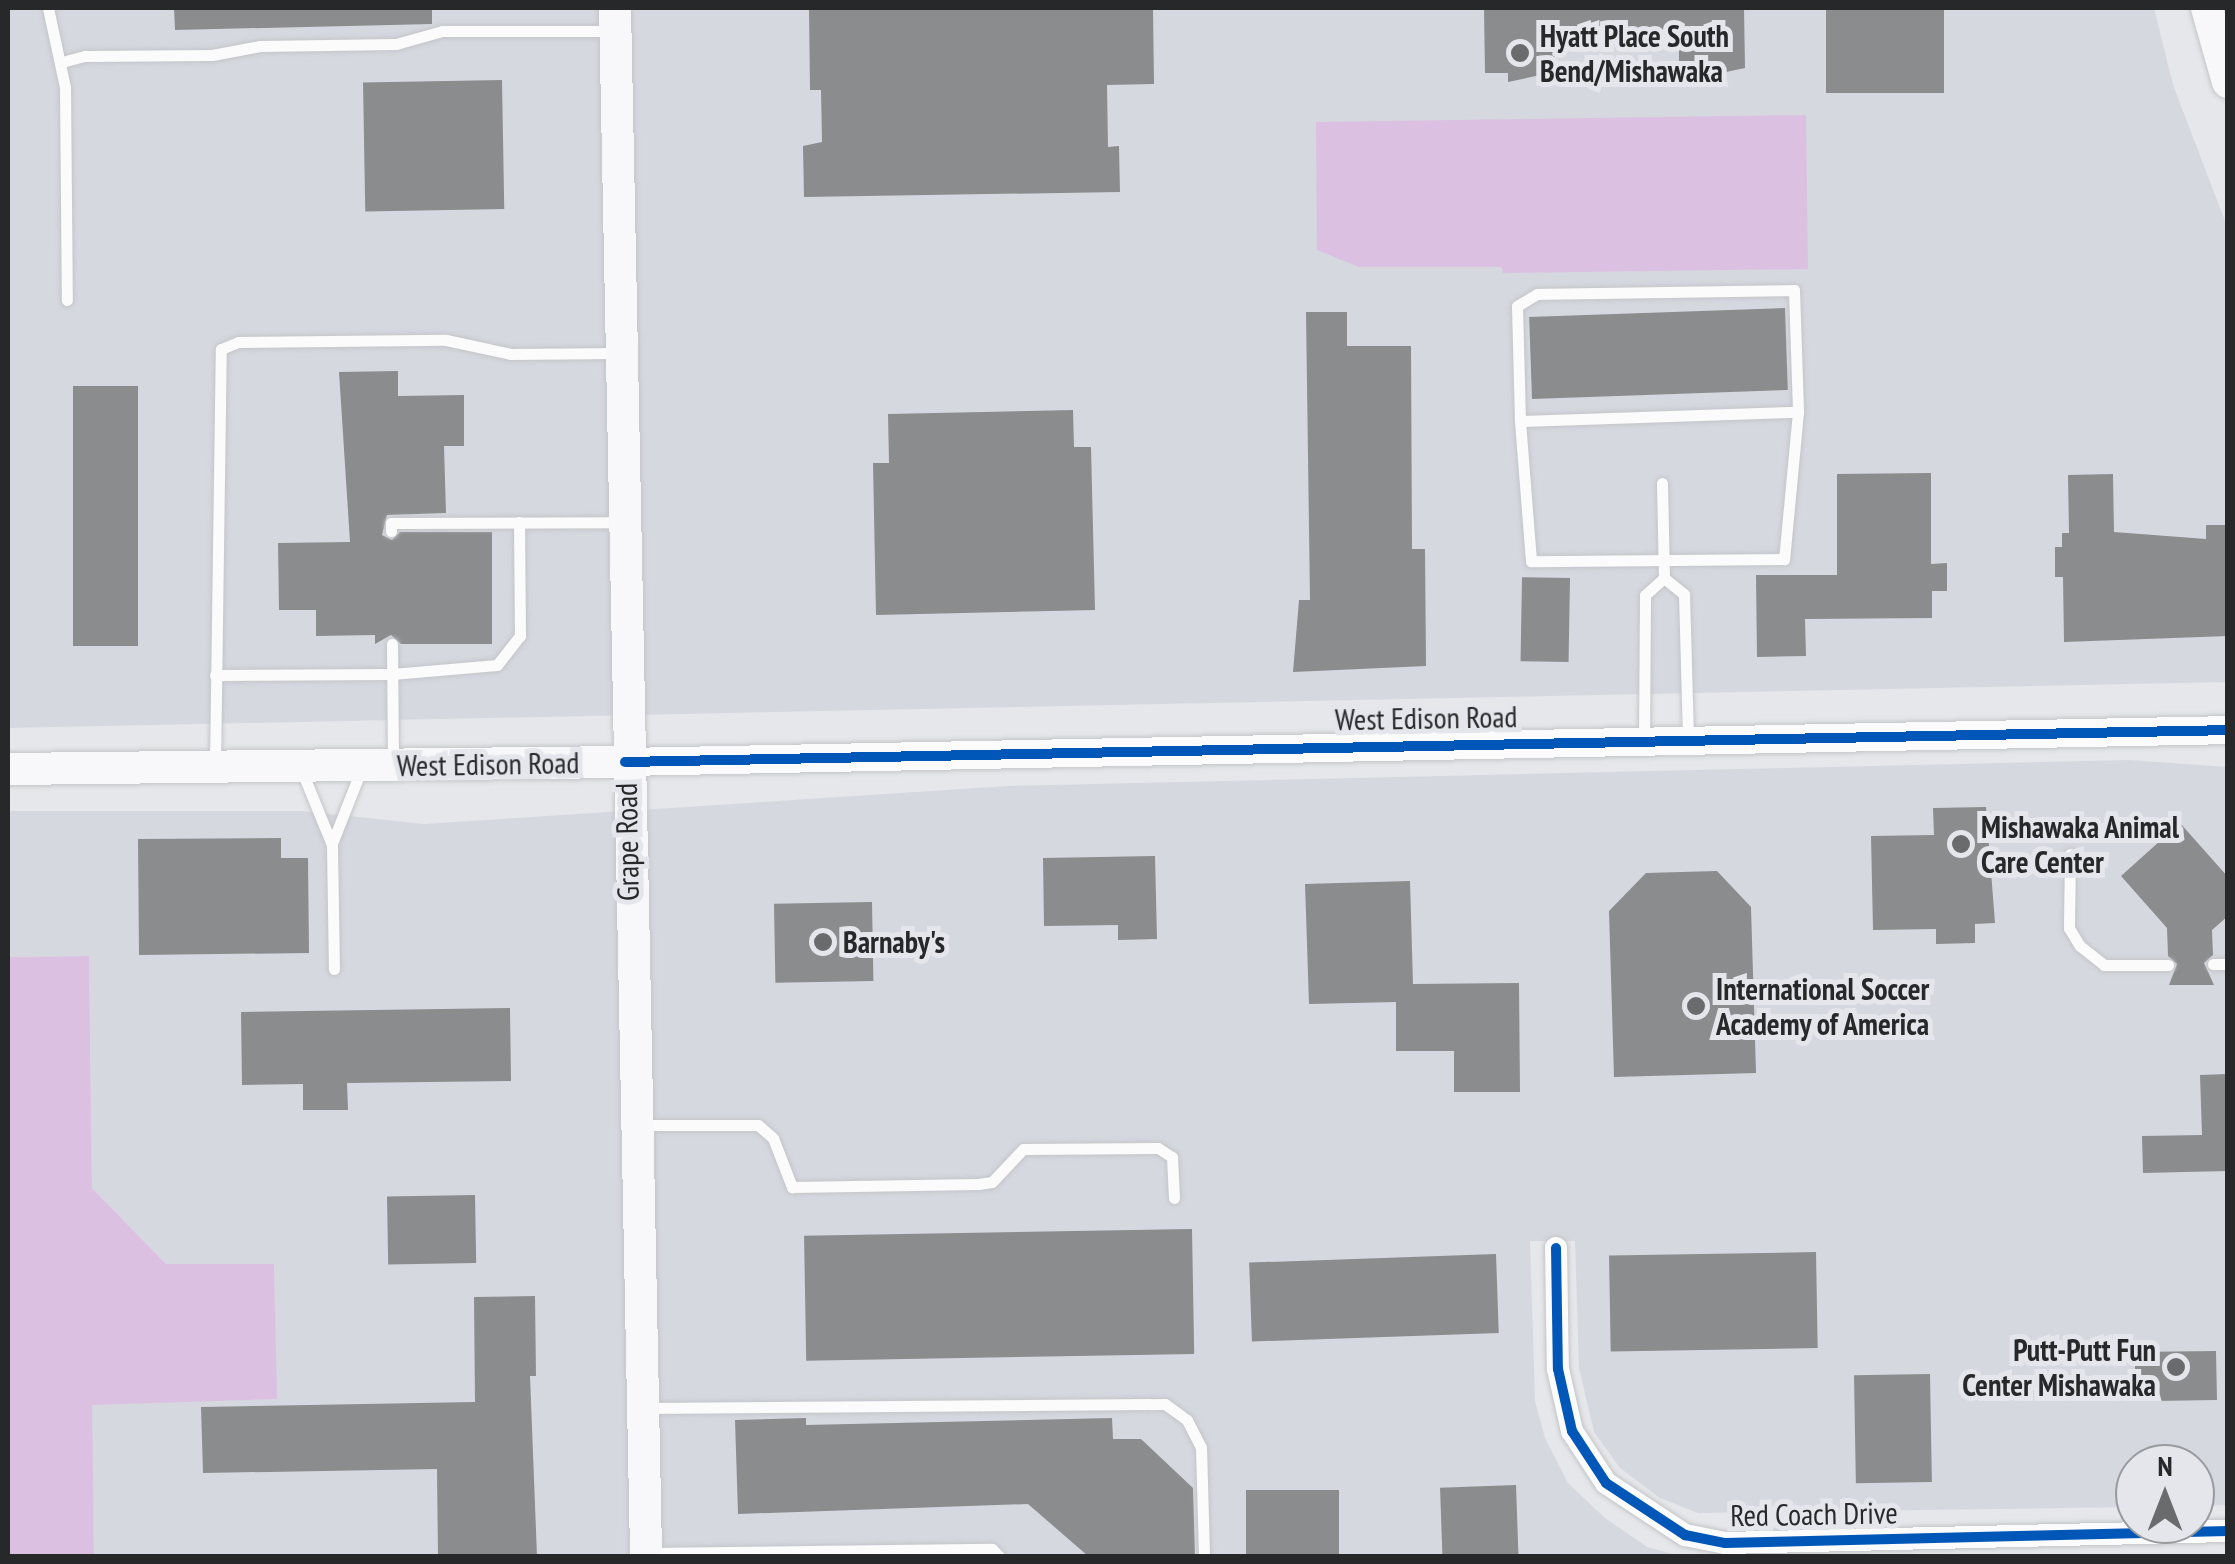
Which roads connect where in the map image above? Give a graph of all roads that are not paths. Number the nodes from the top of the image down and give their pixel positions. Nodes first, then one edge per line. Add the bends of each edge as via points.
1 (48, 8) edge
2 (2215, 14) edge
3 (616, 19) edge
4 (62, 62) junction
5 (2228, 82) edge
6 (67, 300) dead end
7 (621, 354) junction
8 (1798, 412) junction
9 (1520, 421) junction
10 (1662, 483) dead end
11 (519, 522) junction
12 (624, 522) junction
13 (391, 532) dead end
14 (1664, 560) junction
15 (1664, 578) junction
16 (392, 644) dead end
17 (215, 674) junction
18 (392, 674) junction
19 (2228, 730) edge
20 (1688, 739) junction
21 (1644, 740) junction
22 (625, 762) junction
23 (378, 765) junction
24 (215, 766) junction
25 (299, 766) junction
26 (8, 769) edge
27 (332, 845) junction
28 (2070, 854) dead end
29 (2213, 964) dead end
30 (2228, 964) edge
31 (2168, 965) dead end
32 (334, 970) dead end
33 (634, 1125) junction
34 (1174, 1198) dead end
35 (1556, 1248) dead end
36 (642, 1408) junction
37 (2228, 1532) edge
38 (646, 1555) edge
39 (999, 1556) edge
40 (1204, 1556) edge

1 - 4 lane
2 - 5 main road
3 - 4 lane via 442,31 396,44 260,46 212,56
3 - 7 main road, Grape Road
4 - 6 lane
7 - 12 main road, Grape Road
7 - 17 lane via 511,354 446,340 238,342 221,349
8 - 9 lane
8 - 9 lane via 1794,290 1537,294 1517,306
8 - 14 lane via 1784,559
9 - 14 lane via 1531,561
10 - 14 lane
11 - 12 lane
11 - 13 lane via 391,523
11 - 18 lane via 520,636 498,665
12 - 22 main road, Grape Road
14 - 15 lane
15 - 20 lane via 1684,594
15 - 21 lane via 1644,595
16 - 18 lane
17 - 18 lane
17 - 24 lane
18 - 23 lane
19 - 20 street, West Edison Road
20 - 21 street, West Edison Road
21 - 22 street, West Edison Road
22 - 23 main road, West Edison Road
22 - 33 main road, Grape Road
23 - 25 main road, West Edison Road
23 - 27 lane
24 - 25 main road, West Edison Road
24 - 26 main road, West Edison Road
25 - 27 lane
27 - 32 lane
28 - 31 lane via 2068,928 2080,946 2104,965
29 - 30 lane
33 - 34 lane via 758,1125 773,1138 792,1187 978,1184 992,1182 1023,1149 1158,1148 1172,1157
33 - 36 main road, Grape Road
35 - 37 street, Red Coach Drive via 1558,1369 1572,1431 1587,1462 1626,1501 1685,1535 1725,1543
36 - 38 main road, Grape Road
36 - 40 lane via 1165,1404 1187,1420 1201,1447
38 - 39 lane via 992,1549

